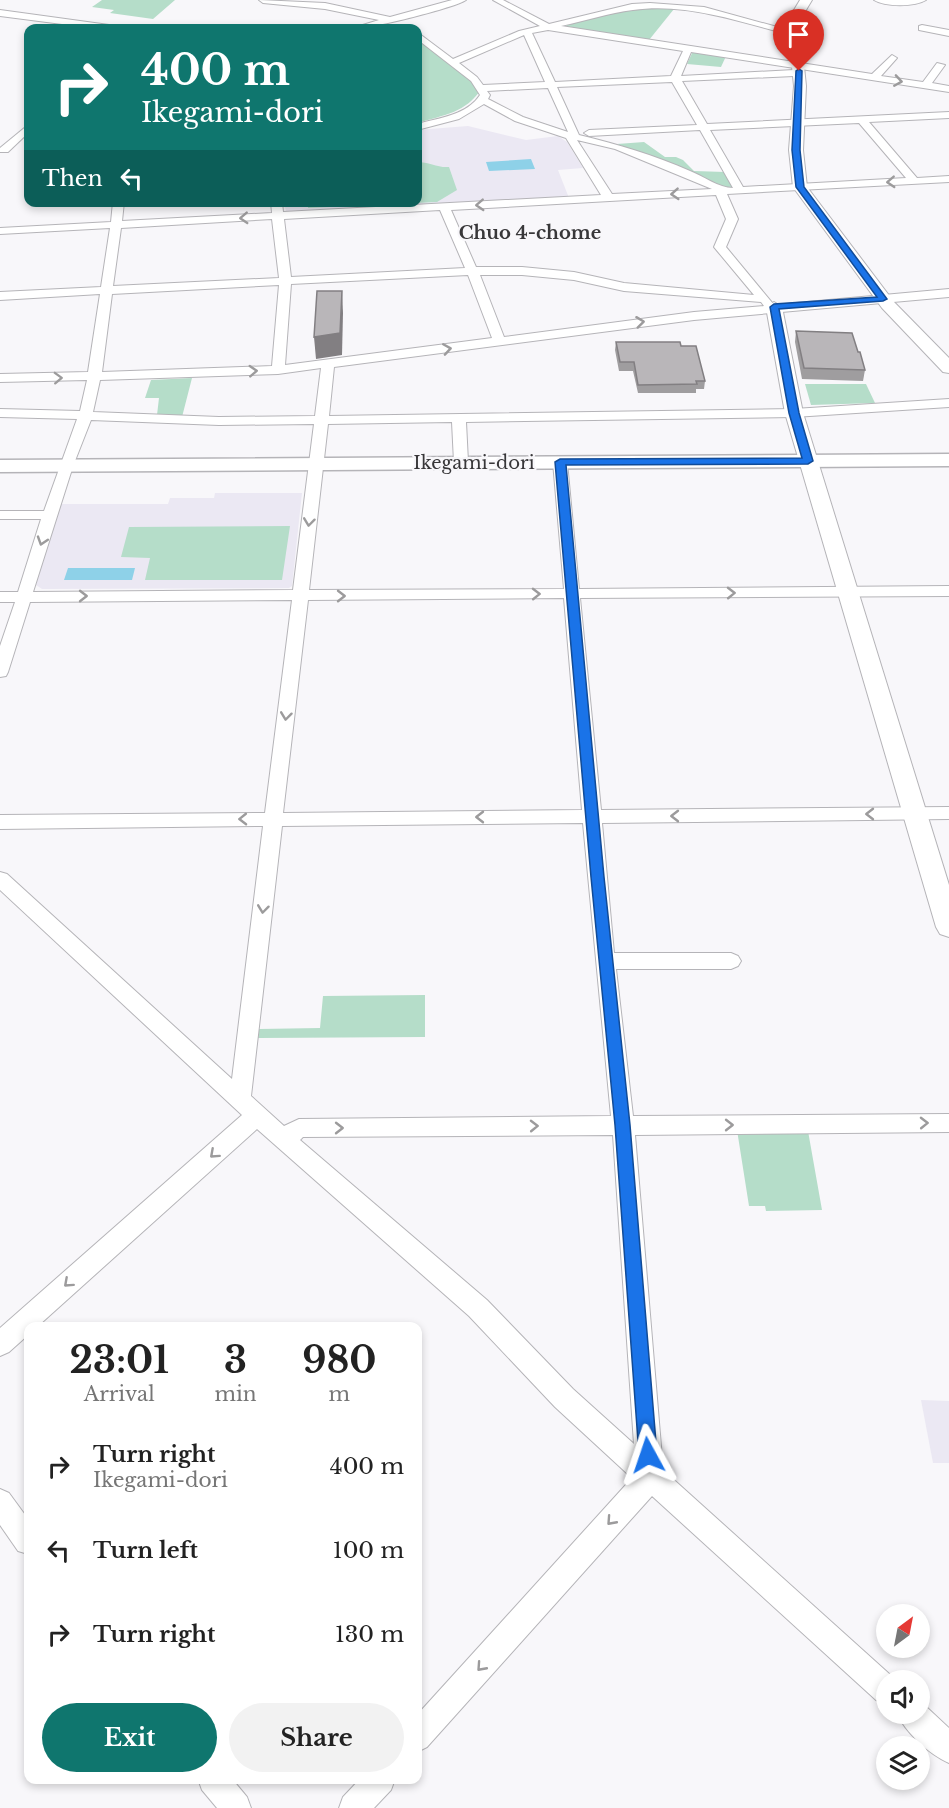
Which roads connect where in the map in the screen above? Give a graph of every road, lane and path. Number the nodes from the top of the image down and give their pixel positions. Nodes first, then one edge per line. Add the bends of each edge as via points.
1 (262, 0) edge
2 (462, 0) edge
3 (497, 0) edge
4 (806, 0) edge
5 (878, 0) edge
6 (922, 0) edge
7 (593, 3) dead end
8 (677, 4) edge
9 (387, 11) dead end
10 (610, 12) junction
11 (0, 13) edge
12 (394, 20) junction
13 (80, 24) edge
14 (376, 24) edge
15 (400, 24) edge
16 (548, 27) junction
17 (922, 28) dead end
18 (527, 32) junction
19 (795, 33) junction
20 (949, 33) edge
21 (422, 39) edge
22 (689, 47) junction
23 (892, 58) dead end
24 (453, 62) junction
25 (940, 65) dead end
26 (799, 69) junction
27 (875, 77) junction
28 (675, 78) junction
29 (551, 84) junction
30 (926, 85) junction
31 (482, 88) junction
32 (948, 89) edge
33 (483, 100) junction
34 (949, 114) edge
35 (862, 120) junction
36 (797, 123) junction
37 (422, 126) edge
38 (701, 127) junction
39 (24, 132) edge
40 (573, 135) junction
41 (20, 149) dead end
42 (2, 151) edge
43 (949, 179) edge
44 (914, 181) junction
45 (800, 187) junction
46 (721, 191) junction
47 (740, 191) junction
48 (609, 198) junction
49 (118, 207) edge
50 (277, 207) edge
51 (444, 207) junction
52 (278, 216) junction
53 (117, 225) junction
54 (0, 231) edge
55 (471, 271) junction
56 (285, 281) junction
57 (106, 290) junction
58 (949, 293) edge
59 (0, 296) edge
60 (883, 299) junction
61 (769, 303) junction
62 (499, 341) junction
63 (328, 364) junction
64 (949, 368) edge
65 (278, 370) junction
66 (93, 377) junction
67 (0, 378) edge
68 (949, 403) edge
69 (0, 413) edge
70 (794, 413) junction
71 (86, 414) junction
72 (459, 417) junction
73 (321, 419) junction
74 (949, 460) edge
75 (808, 461) junction
76 (461, 462) junction
77 (560, 462) junction
78 (316, 464) junction
79 (0, 466) edge
80 (66, 466) junction
81 (0, 515) edge
82 (51, 515) junction
83 (949, 591) edge
84 (847, 592) junction
85 (574, 593) junction
86 (300, 596) junction
87 (0, 597) edge
88 (24, 597) junction
89 (0, 672) edge
90 (949, 813) edge
91 (915, 814) junction
92 (592, 816) junction
93 (274, 819) junction
94 (0, 822) edge
95 (0, 879) edge
96 (949, 927) edge
97 (605, 961) junction
98 (731, 961) dead end
99 (249, 1107) junction
100 (949, 1123) edge
101 (622, 1125) junction
102 (284, 1139) junction
103 (0, 1344) edge
104 (650, 1478) junction
105 (0, 1502) edge
106 (24, 1535) edge
107 (876, 1681) edge
108 (924, 1724) edge
109 (422, 1731) edge
110 (949, 1748) edge
111 (217, 1784) edge
112 (376, 1784) edge
113 (236, 1808) edge
114 (354, 1808) edge

1 - 12 street via 325,6
2 - 12 street
3 - 16 street
4 - 19 street via 795,18
5 - 6 street
7 - 10 street
8 - 10 street
8 - 19 street
9 - 12 street
10 - 16 street
11 - 13 street
12 - 14 street
12 - 15 street
16 - 18 street
16 - 22 street
17 - 20 street
18 - 24 street
18 - 29 street
19 - 26 street
21 - 24 street
22 - 26 street
22 - 28 street
23 - 27 street
24 - 31 street
25 - 30 street
26 - 27 street
26 - 28 street
26 - 36 street
27 -> 30 street
28 - 29 street
28 - 38 street
29 - 31 street
29 - 40 street
30 - 32 street
31 - 33 street
33 - 37 street via 464,113
33 - 40 street via 519,119
34 - 35 street
35 - 36 street
35 - 44 street
36 - 38 street
36 - 45 street
38 - 40 street
38 - 47 street
39 - 42 street
40 - 46 street via 687,173
40 - 48 street via 580,158
41 - 42 street
43 - 44 street
44 -> 45 street
45 - 47 street
45 - 60 street
46 - 47 street
46 -> 48 street
46 - 61 street via 732,219 720,247
48 -> 51 street
49 - 53 street
50 - 52 street
51 - 52 street
51 - 55 street
52 -> 53 street
52 - 56 street
53 - 54 street
53 - 57 street
55 - 56 street
55 - 61 street via 563,275 624,287
55 - 62 street
56 - 57 street
56 - 65 street
57 - 59 street
57 - 66 street
58 - 60 street
60 - 61 street
60 - 64 street
62 -> 61 street
61 - 70 street
63 -> 62 street
63 - 65 street
63 - 73 street
66 -> 65 street
67 -> 66 street
66 - 71 street
68 - 70 street
69 - 71 street
70 - 72 street
70 - 75 street
71 - 73 street via 173,421
71 - 80 street
72 - 73 street
72 - 76 street
73 - 78 street
74 - 75 main road, Ikegami-dori
75 - 77 main road, Ikegami-dori
75 - 84 street
76 - 77 main road, Ikegami-dori
76 - 78 main road, Ikegami-dori
77 - 85 street
78 - 80 main road, Ikegami-dori
78 -> 86 street
79 - 80 main road, Ikegami-dori
80 - 82 street
81 - 82 street
82 -> 88 street
83 - 84 street
85 -> 84 street
84 - 91 street
86 -> 85 street
85 - 92 street
88 -> 86 street
86 -> 93 street
87 - 88 street
88 - 89 street
90 - 91 street
91 -> 92 street
91 - 96 street
92 -> 93 street
92 - 97 street
93 -> 94 street
93 -> 99 street
95 - 99 street
97 - 98 street
97 - 101 street
99 - 102 street
99 -> 103 street
101 -> 100 street
102 -> 101 street via 298,1128
101 - 104 street
102 - 104 street via 478,1308 564,1398
104 - 107 street
104 -> 109 street
105 - 106 street
108 - 110 street
111 - 113 street
112 - 114 street

